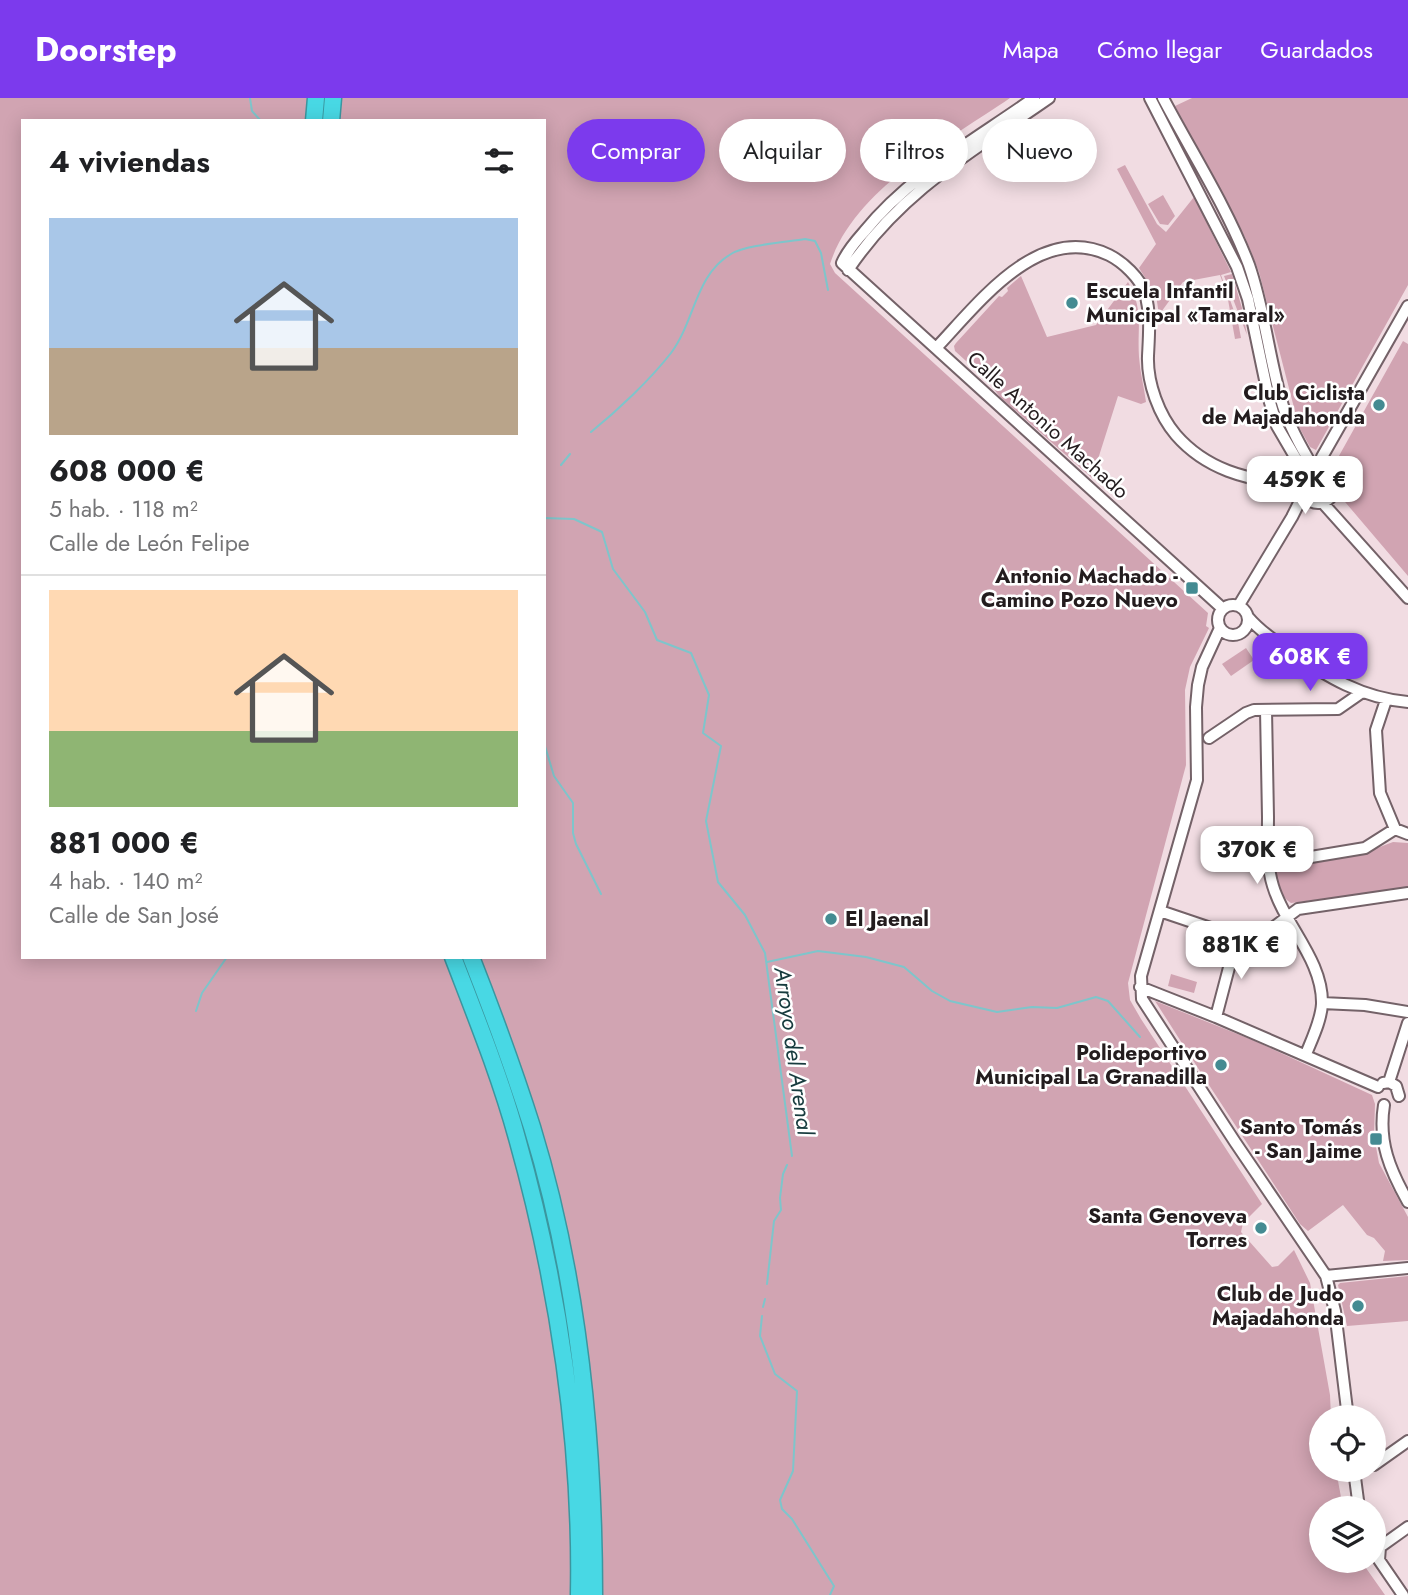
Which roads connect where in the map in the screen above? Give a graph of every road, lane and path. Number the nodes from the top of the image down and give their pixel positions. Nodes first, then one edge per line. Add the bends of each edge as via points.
1 (316, 98) edge
2 (333, 98) edge
3 (1034, 98) edge
4 (1049, 98) edge
5 (1150, 98) edge
6 (1163, 98) edge
7 (314, 119) edge
8 (331, 119) edge
9 (848, 263) junction
10 (1408, 306) edge
11 (936, 348) junction
12 (1311, 473) junction
13 (1286, 483) junction
14 (1326, 500) junction
15 (1333, 514) junction
16 (1292, 517) junction
17 (1408, 598) edge
18 (1239, 605) junction
19 (1222, 608) junction
20 (1248, 617) junction
21 (1220, 628) junction
22 (1237, 634) junction
23 (1270, 638) junction
24 (1210, 650) junction
25 (1361, 693) junction
26 (1387, 700) junction
27 (1408, 702) edge
28 (1266, 710) junction
29 (1209, 738) dead end
30 (1395, 829) junction
31 (1408, 834) edge
32 (1268, 857) junction
33 (1408, 893) edge
34 (1160, 911) junction
35 (1287, 919) junction
36 (1237, 937) junction
37 (454, 959) edge
38 (472, 959) edge
39 (1140, 987) junction
40 (1322, 1003) junction
41 (1408, 1012) edge
42 (1216, 1017) junction
43 (1408, 1023) edge
44 (1306, 1054) junction
45 (1389, 1082) junction
46 (1378, 1087) junction
47 (1404, 1099) edge
48 (1384, 1105) junction
49 (1408, 1202) edge
50 (1408, 1268) edge
51 (1326, 1276) junction
52 (1346, 1405) edge
53 (1408, 1442) edge
54 (1386, 1457) edge
55 (1408, 1527) edge
56 (1386, 1544) edge
57 (1386, 1567) edge
58 (579, 1595) edge
59 (594, 1595) edge
60 (1403, 1595) edge

1 - 7 highway
2 - 8 highway
3 - 9 street via 906,187 876,216
4 - 9 street via 913,194
5 - 12 street via 1237,267 1277,426
6 - 12 street via 1249,266 1283,406
9 - 11 street, Calle Antonio Machado
10 - 12 street
11 - 13 street via 994,286 1035,257 1057,247 1091,247 1127,267 1144,290 1150,325 1150,378 1159,407 1175,434 1192,451 1236,476
11 - 19 street, Calle Antonio Machado
12 - 13 street
12 - 13 street via 1295,474
12 - 14 street
12 - 14 street via 1334,480
12 - 16 street
13 - 16 street via 1294,505
14 - 15 street
15 - 16 street via 1316,508
15 - 17 street
16 - 18 street
18 - 19 street
18 - 20 street
19 - 21 street via 1217,619
20 - 22 street via 1247,627
20 - 23 street
21 - 22 street
21 - 24 street
22 - 23 street
22 - 24 street
23 - 25 street via 1322,674
24 - 34 street via 1198,685 1197,780
25 - 26 street
25 - 28 street via 1338,709
26 - 27 street
26 - 30 street via 1376,730 1380,793
28 - 29 street via 1246,713
28 - 32 street
30 - 31 street
30 - 32 street via 1365,848 1305,858
32 - 35 street via 1273,887
33 - 35 street via 1298,909
34 - 36 street
34 - 39 street
35 - 36 street via 1256,935
35 - 40 street via 1311,960
36 - 42 street
37 - 58 highway via 517,1136 542,1233 577,1488
38 - 59 highway via 533,1130 558,1230 586,1413
39 - 42 street
39 - 51 street via 1148,1011
40 - 41 street
40 - 44 street
42 - 44 street
43 - 45 street
44 - 46 street
45 - 46 street
45 - 47 street
46 - 48 street via 1377,1098
47 - 48 street
48 - 49 street via 1383,1148
50 - 51 street
51 - 52 street
53 - 54 street
55 - 56 street
57 - 60 street

